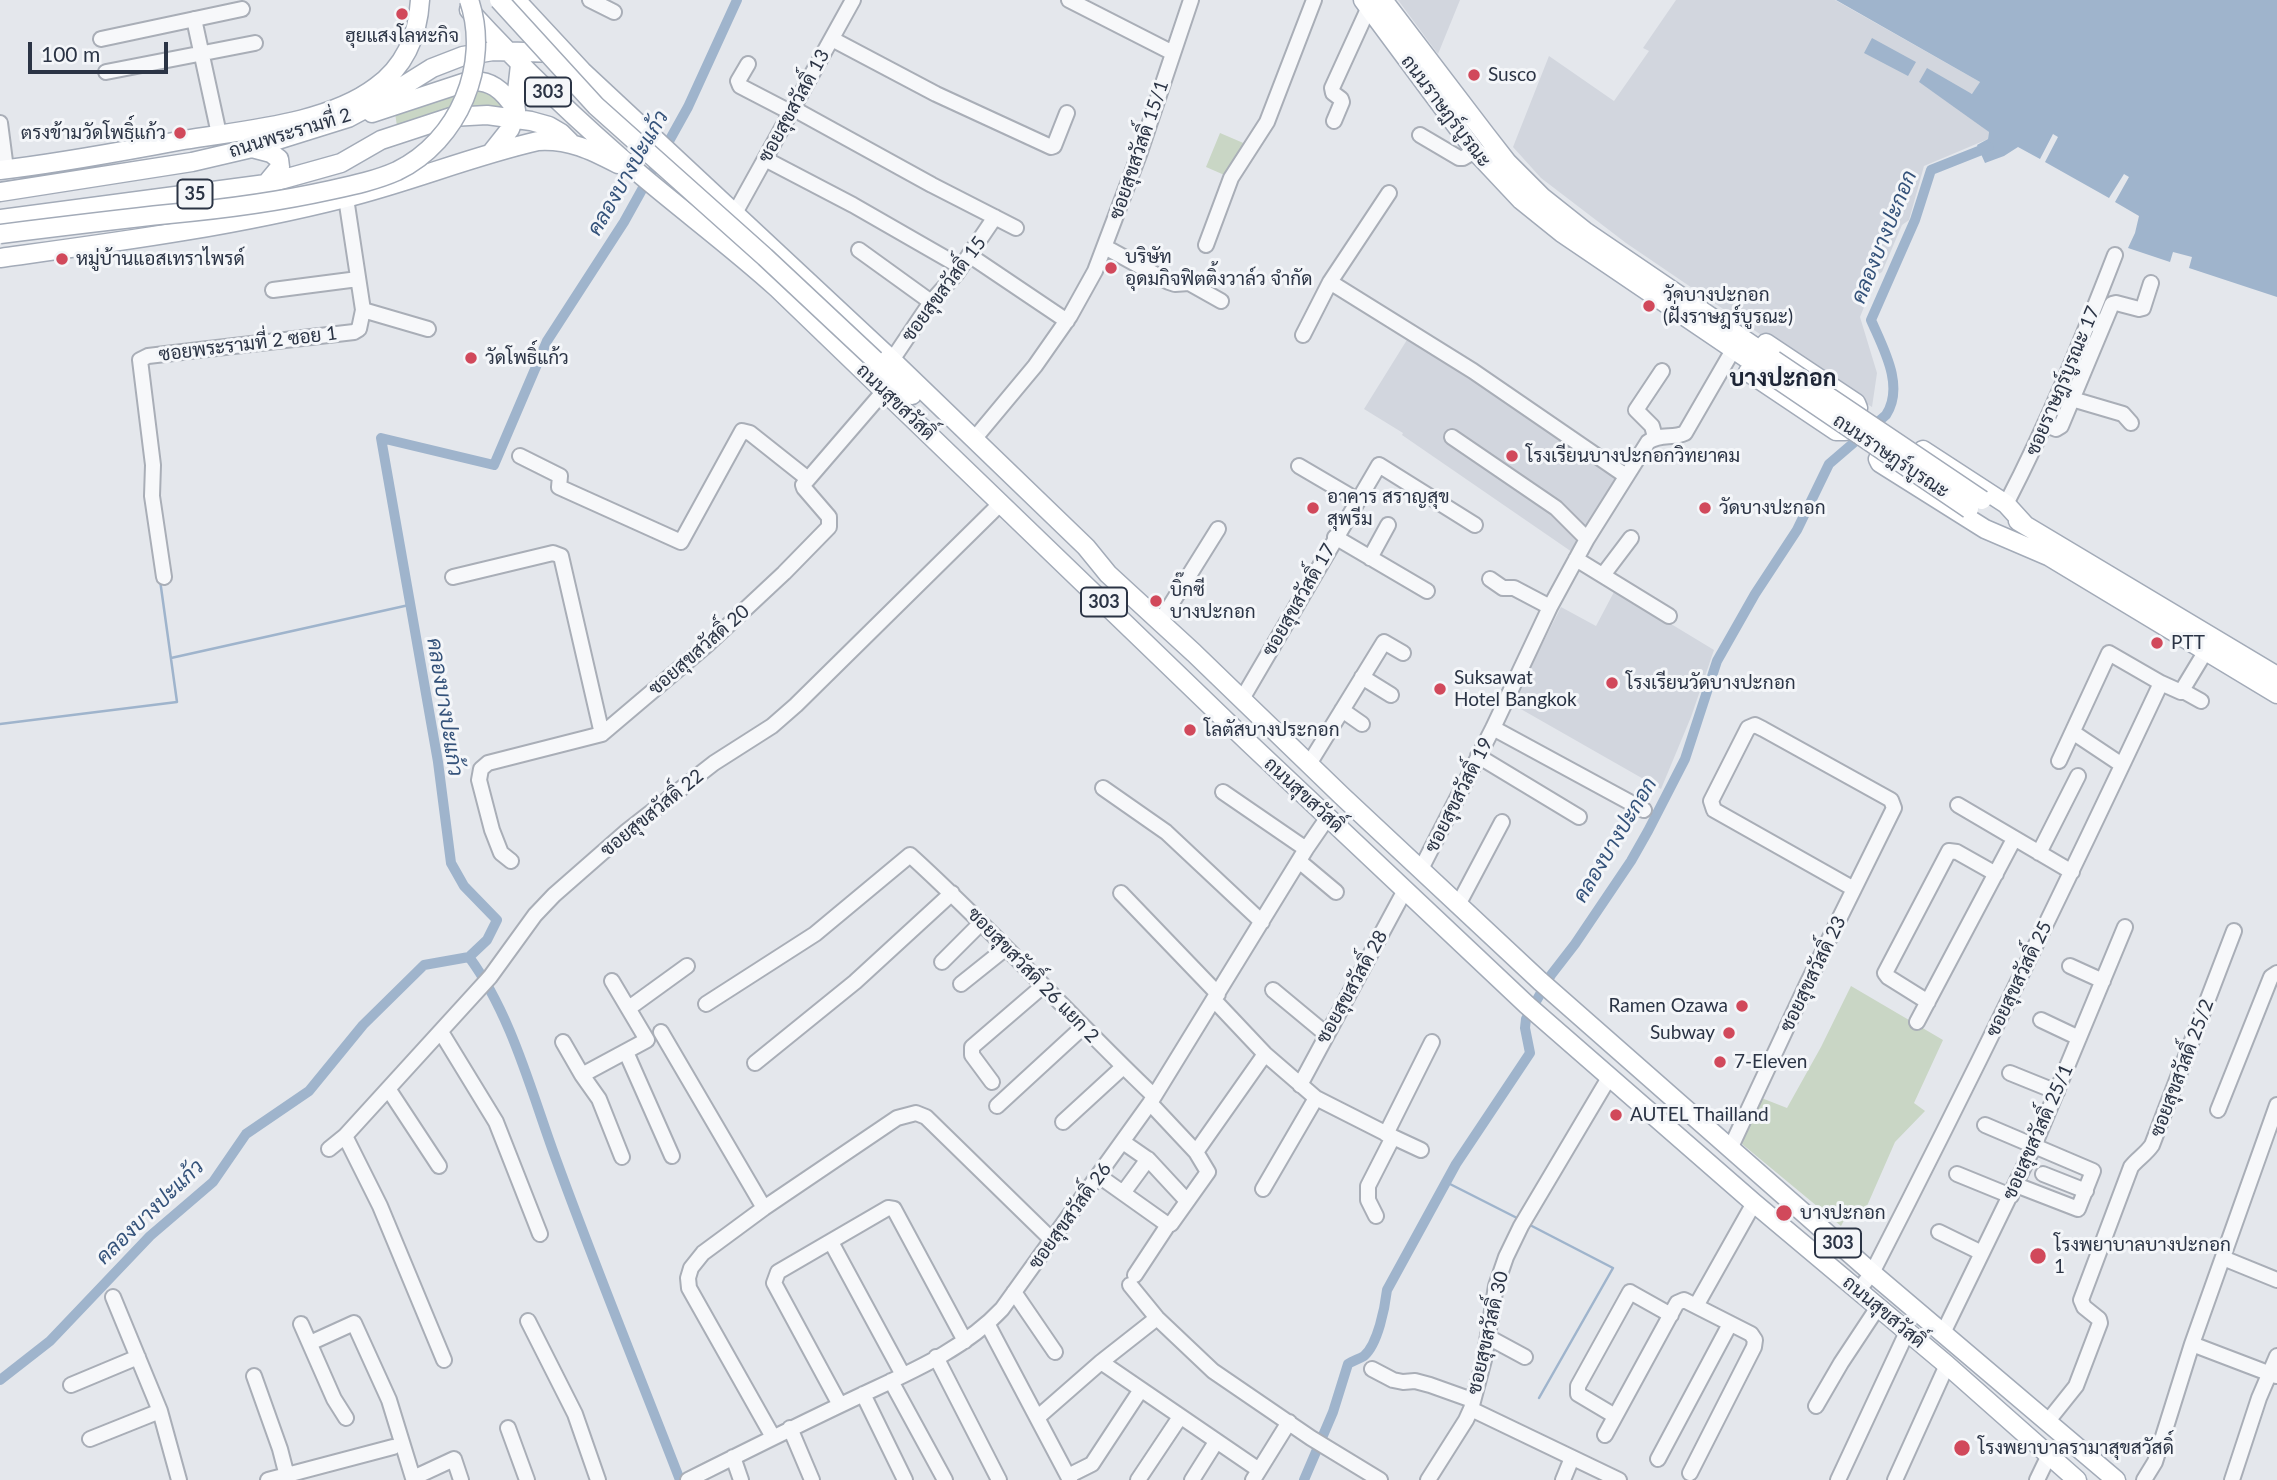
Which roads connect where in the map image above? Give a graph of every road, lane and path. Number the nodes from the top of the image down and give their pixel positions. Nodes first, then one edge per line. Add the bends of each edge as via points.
1 (420, 0) edge
2 (462, 0) edge
3 (469, 0) edge
4 (499, 0) edge
5 (590, 0) edge
6 (853, 0) edge
7 (1069, 0) edge
8 (1191, 0) edge
9 (1314, 0) edge
10 (514, 2) edge
11 (1372, 2) edge
12 (242, 9) dead end
13 (614, 12) dead end
14 (194, 19) junction
15 (478, 20) junction
16 (832, 38) junction
17 (101, 39) dead end
18 (255, 43) dead end
19 (202, 53) junction
20 (1173, 53) junction
21 (516, 55) junction
22 (568, 57) junction
23 (748, 64) dead end
24 (582, 71) junction
25 (106, 72) dead end
26 (374, 88) junction
27 (559, 102) junction
28 (793, 111) junction
29 (377, 112) junction
30 (1067, 113) dead end
31 (515, 114) junction
32 (348, 118) junction
33 (1334, 121) dead end
34 (0, 122) edge
35 (219, 134) junction
36 (1420, 135) dead end
37 (381, 140) junction
38 (570, 142) junction
39 (252, 148) junction
40 (1475, 151) junction
41 (491, 153) junction
42 (765, 159) junction
43 (3, 170) edge
44 (643, 176) junction
45 (266, 184) junction
46 (234, 189) junction
47 (0, 192) edge
48 (1389, 193) dead end
49 (337, 200) junction
50 (296, 209) junction
51 (735, 213) junction
52 (995, 217) junction
53 (0, 219) edge
54 (1016, 228) dead end
55 (0, 233) edge
56 (1206, 245) dead end
57 (1105, 247) junction
58 (859, 250) dead end
59 (2115, 255) dead end
60 (0, 258) edge
61 (965, 261) junction
62 (358, 279) junction
63 (1330, 282) junction
64 (2151, 283) dead end
65 (273, 290) dead end
66 (1221, 301) dead end
67 (931, 302) junction
68 (363, 310) junction
69 (1067, 321) junction
70 (1718, 321) junction
71 (428, 329) dead end
72 (1303, 335) dead end
73 (1733, 349) junction
74 (884, 360) junction
75 (1770, 366) junction
76 (1662, 371) dead end
77 (884, 391) junction
78 (2072, 399) junction
79 (2131, 423) dead end
80 (2046, 425) junction
81 (1452, 437) dead end
82 (1655, 437) junction
83 (975, 438) junction
84 (520, 456) dead end
85 (1299, 466) dead end
86 (1626, 476) junction
87 (808, 479) junction
88 (1357, 500) junction
89 (1001, 503) junction
90 (1975, 504) junction
91 (2006, 504) junction
92 (1388, 525) dead end
93 (1475, 525) dead end
94 (2026, 526) junction
95 (1218, 529) dead end
96 (1335, 537) junction
97 (1631, 538) dead end
98 (1587, 539) junction
99 (2048, 556) junction
100 (1370, 558) junction
101 (1576, 559) junction
102 (1101, 567) junction
103 (1603, 575) junction
104 (453, 577) dead end
105 (164, 578) dead end
106 (1490, 579) dead end
107 (1427, 591) dead end
108 (1550, 607) junction
109 (1669, 616) dead end
110 (1160, 622) junction
111 (2210, 645) junction
112 (1403, 653) dead end
113 (2277, 676) edge
114 (1363, 677) junction
115 (2161, 683) junction
116 (2183, 691) junction
117 (2277, 694) edge
118 (1391, 695) dead end
119 (1242, 699) junction
120 (2202, 701) dead end
121 (1342, 710) junction
122 (1362, 724) dead end
123 (1493, 728) junction
124 (602, 734) junction
125 (2077, 735) dead end
126 (1478, 756) junction
127 (2059, 761) dead end
128 (1309, 764) junction
129 (2122, 765) junction
130 (2078, 776) dead end
131 (1103, 788) dead end
132 (1223, 792) dead end
133 (1958, 805) dead end
134 (1644, 810) dead end
135 (1328, 817) junction
136 (1579, 817) dead end
137 (1502, 822) dead end
138 (2014, 839) junction
139 (2039, 853) junction
140 (1303, 855) junction
141 (511, 861) dead end
142 (1421, 869) junction
143 (2072, 873) junction
144 (1996, 874) junction
145 (1854, 889) junction
146 (1405, 890) junction
147 (952, 892) junction
148 (1336, 892) dead end
149 (1121, 893) dead end
150 (1458, 905) junction
151 (1262, 922) junction
152 (981, 923) junction
153 (2125, 928) dead end
154 (2234, 931) dead end
155 (1006, 948) junction
156 (942, 962) dead end
157 (687, 966) dead end
158 (2070, 966) dead end
159 (2277, 974) edge
160 (612, 981) dead end
161 (2102, 981) junction
162 (961, 984) dead end
163 (1043, 986) junction
164 (1273, 990) dead end
165 (1216, 997) junction
166 (1928, 1002) junction
167 (706, 1004) dead end
168 (629, 1008) junction
169 (2041, 1020) dead end
170 (1917, 1022) dead end
171 (1083, 1027) junction
172 (441, 1032) junction
173 (661, 1032) dead end
174 (1326, 1034) junction
175 (2079, 1038) junction
176 (563, 1042) dead end
177 (1432, 1042) dead end
178 (626, 1052) junction
179 (1265, 1054) junction
180 (755, 1063) dead end
181 (1123, 1067) junction
182 (2010, 1073) dead end
183 (582, 1075) junction
184 (1609, 1076) junction
185 (992, 1082) dead end
186 (1300, 1085) junction
187 (389, 1090) junction
188 (2057, 1092) junction
189 (1316, 1098) junction
190 (1152, 1100) junction
191 (2277, 1105) edge
192 (998, 1106) dead end
193 (2218, 1110) dead end
194 (1063, 1122) dead end
195 (1985, 1125) dead end
196 (1389, 1135) junction
197 (345, 1136) junction
198 (1123, 1142) junction
199 (2034, 1146) junction
200 (329, 1149) dead end
201 (1730, 1149) junction
202 (1421, 1150) dead end
203 (1196, 1152) junction
204 (673, 1156) dead end
205 (622, 1157) dead end
206 (1148, 1159) junction
207 (439, 1166) dead end
208 (1957, 1174) dead end
209 (2043, 1174) dead end
210 (1099, 1176) junction
211 (1263, 1189) dead end
212 (2014, 1190) junction
213 (2086, 1191) junction
214 (1123, 1194) junction
215 (1188, 1201) junction
216 (1754, 1203) junction
217 (764, 1208) junction
218 (1376, 1216) dead end
219 (1168, 1225) junction
220 (1939, 1232) dead end
221 (540, 1234) dead end
222 (1052, 1240) junction
223 (831, 1242) junction
224 (1982, 1253) junction
225 (2223, 1258) junction
226 (1872, 1273) junction
227 (2277, 1280) edge
228 (1858, 1291) junction
229 (1014, 1293) junction
230 (113, 1297) dead end
231 (1696, 1306) junction
232 (1878, 1307) junction
233 (1671, 1315) junction
234 (1157, 1318) junction
235 (528, 1321) dead end
236 (302, 1324) dead end
237 (1730, 1324) junction
238 (988, 1325) junction
239 (1907, 1332) junction
240 (1943, 1333) junction
241 (1488, 1337) junction
242 (965, 1341) junction
243 (310, 1343) junction
244 (2192, 1344) junction
245 (1055, 1352) dead end
246 (2277, 1356) edge
247 (138, 1357) junction
248 (936, 1357) junction
249 (1525, 1357) dead end
250 (443, 1360) dead end
251 (1101, 1362) junction
252 (1947, 1365) junction
253 (1372, 1369) dead end
254 (2273, 1375) edge
255 (254, 1376) dead end
256 (897, 1378) junction
257 (71, 1385) dead end
258 (1140, 1391) junction
259 (863, 1394) junction
260 (840, 1405) junction
261 (1471, 1405) junction
262 (1816, 1406) dead end
263 (160, 1411) junction
264 (1615, 1416) junction
265 (1180, 1417) junction
266 (345, 1418) dead end
267 (1037, 1418) junction
268 (2048, 1421) junction
269 (1289, 1422) junction
270 (508, 1428) dead end
271 (790, 1429) junction
272 (1605, 1435) dead end
273 (773, 1437) junction
274 (90, 1438) dead end
275 (1216, 1443) junction
276 (393, 1447) dead end
277 (2049, 1455) junction
278 (733, 1457) junction
279 (1572, 1458) junction
280 (1658, 1459) dead end
281 (1690, 1473) dead end
282 (1256, 1475) edge
283 (287, 1478) edge
284 (1069, 1478) edge
285 (1616, 1479) edge
286 (179, 1480) edge
287 (268, 1480) edge
288 (461, 1480) edge
289 (527, 1480) edge
290 (598, 1480) edge
291 (688, 1480) edge
292 (741, 1480) edge
293 (812, 1480) edge
294 (905, 1480) edge
295 (944, 1480) edge
296 (999, 1480) edge
297 (1138, 1480) edge
298 (1192, 1480) edge
299 (1380, 1480) edge
300 (1429, 1480) edge
301 (1563, 1480) edge
302 (1838, 1480) edge
303 (1895, 1480) edge
304 (2037, 1480) edge
305 (2077, 1480) edge
306 (2116, 1480) edge
307 (2144, 1480) edge
308 (2232, 1480) edge

1 - 26 main road, ถนนพระรามที่ 2 via 408,51
2 - 15 main road, ถนนสุขสวัสดิ์ / 303
3 - 55 main road, bridge via 476,52 468,90 437,141 397,171 286,201
4 - 74 main road, bridge via 596,106
5 - 13 street
6 - 16 street, ซอยสุขสวัสดิ์ 13
7 - 20 street
8 - 20 street, ซอยสุขสวัสดิ์ 15/1
9 - 56 street via 1267,122 1231,178
10 - 15 main road via 496,16
10 - 21 main road
10 - 22 main road, ถนนสุขสวัสดิ์ / 303
11 - 33 street via 1332,88 1342,102
11 - 40 main road, ถนนราษฎร์บูรณะ
11 - 70 main road, ถนนราษฎร์บูรณะ via 1542,197
12 - 14 street
14 - 17 street
14 - 19 street
15 - 21 main road, ถนนสุขสวัสดิ์ / 303
16 - 28 street, ซอยสุขสวัสดิ์ 13
16 - 30 street via 936,94 1051,147
18 - 19 street
19 - 25 street
19 - 35 street
20 - 57 street, ซอยสุขสวัสดิ์ 15/1
21 - 22 main road, ถนนพระรามที่ 2 / 35 via 557,53
21 - 27 main road, ถนนสุขสวัสดิ์ / 303
21 - 31 main road
21 - 32 main road, ถนนพระรามที่ 2 / 35 via 480,52 448,61
22 - 24 main road, ถนนสุขสวัสดิ์ / 303
23 - 28 street via 740,86
24 - 27 main road via 563,78
24 - 51 main road, ถนนสุขสวัสดิ์ / 303
26 - 32 main road
26 - 35 main road, ถนนพระรามที่ 2 via 352,102 300,120
27 - 44 main road, ถนนสุขสวัสดิ์ / 303
28 - 42 street, ซอยสุขสวัสดิ์ 13
28 - 52 street
29 - 31 main road via 480,80 502,90
29 - 32 main road
29 - 37 main road via 386,117 388,126
31 - 37 main road, ถนนพระรามที่ 2 / 35 via 450,117
31 - 38 main road, ถนนพระรามที่ 2 / 35 via 550,126
31 - 41 main road via 510,129
32 - 39 main road, ถนนพระรามที่ 2 / 35
34 - 43 street
35 - 43 main road, ถนนพระรามที่ 2
36 - 40 street via 1460,158
37 - 45 main road, ถนนพระรามที่ 2 / 35 via 341,163
38 - 41 main road, ถนนพระรามที่ 2 / 35 via 538,141
38 - 44 main road, ถนนพระรามที่ 2 / 35
39 - 45 main road via 279,159 280,166
39 - 47 main road, ถนนพระรามที่ 2 / 35
40 - 73 main road, ถนนราษฎร์บูรณะ via 1505,186 1540,216
41 - 49 main road, ถนนพระรามที่ 2 / 35
42 - 51 street, ซอยสุขสวัสดิ์ 13
42 - 61 street
44 - 77 main road, ถนนสุขสวัสดิ์ / 303 via 778,288
45 - 46 main road, ถนนพระรามที่ 2 / 35
45 - 49 main road via 288,195
46 - 50 main road via 273,207
46 - 53 main road, ถนนพระรามที่ 2 / 35
48 - 63 street
49 - 50 main road, ถนนพระรามที่ 2 / 35
49 - 62 street
50 - 60 main road, ถนนพระรามที่ 2 / 35 via 174,234
51 - 74 main road, ถนนสุขสวัสดิ์ / 303
52 - 54 street
52 - 61 street, ซอยสุขสวัสดิ์ 15
57 - 66 street via 1169,282 1189,283
57 - 69 street, ซอยสุขสวัสดิ์ 15/1
58 - 67 street
59 - 80 street, ซอยราษฎร์บูรณะ 17
61 - 67 street, ซอยสุขสวัสดิ์ 15
61 - 69 street
62 - 65 street
62 - 68 street
63 - 72 street
63 - 86 street
64 - 78 street via 2143,309 2112,304
67 - 74 street, ซอยสุขสวัสดิ์ 15
68 - 71 street
68 - 105 street, ซอยพระรามที่ 2 ซอย 1 via 354,332 140,360
69 - 83 street, ซอยสุขสวัสดิ์ 15/1
70 - 73 main road via 1770,345 1856,403 1858,408 1845,431 1836,432 1740,367
70 - 75 main road, ถนนราษฎร์บูรณะ
73 - 75 main road, ถนนราษฎร์บูรณะ
73 - 82 street via 1685,433
74 - 83 main road, ถนนสุขสวัสดิ์ / 303
74 - 102 main road, 303 via 1010,487
75 - 90 main road, ถนนราษฎร์บูรณะ, bridge
76 - 82 street via 1636,410 1652,426
77 - 87 street
77 - 89 main road, ถนนสุขสวัสดิ์ / 303
78 - 79 street via 2123,414
78 - 80 street via 2061,426
80 - 91 street, ซอยราษฎร์บูรณะ 17
81 - 98 street via 1556,508
82 - 86 street, ซอยสุขสวัสดิ์ 19
83 - 102 main road, ถนนสุขสวัสดิ์ / 303
84 - 87 street via 560,476 559,487 681,542 742,431
85 - 88 street
86 - 98 street, ซอยสุขสวัสดิ์ 19
87 - 124 street, ซอยสุขสวัสดิ์ 20 via 804,488 830,517 829,527 707,645
88 - 93 street, ซอยสุขสวัสดิ์ 17 via 1379,465
88 - 96 street, ซอยสุขสวัสดิ์ 17
89 - 135 main road, ถนนสุขสวัสดิ์ / 303
89 - 172 street, ซอยสุขสวัสดิ์ 22 via 788,712 713,763 554,895 505,960
90 - 94 main road, ถนนราษฎร์บูรณะ
90 - 99 main road, ถนนราษฎร์บูรณะ
91 - 94 main road
91 - 99 main road via 1896,433 1878,459 1985,529
92 - 100 street
94 - 111 main road, ถนนราษฎร์บูรณะ
95 - 110 street
96 - 100 street
96 - 119 street, ซอยสุขสวัสดิ์ 17
97 - 103 street
98 - 101 street, ซอยสุขสวัสดิ์ 19
99 - 111 main road, ถนนราษฎร์บูรณะ
100 - 107 street
101 - 103 street
101 - 108 street, ซอยสุขสวัสดิ์ 19
102 - 110 main road, ถนนสุขสวัสดิ์ / 303
103 - 109 street
104 - 124 street via 553,553 561,556
106 - 108 street
108 - 123 street, ซอยสุขสวัสดิ์ 19
110 - 119 main road, ถนนสุขสวัสดิ์ / 303
111 - 113 main road, ถนนราษฎร์บูรณะ
111 - 116 street
111 - 117 main road, ถนนราษฎร์บูรณะ
112 - 114 street via 1384,642
114 - 118 street
114 - 121 street
115 - 116 street
115 - 127 street via 2109,653
115 - 129 street, ซอยสุขสวัสดิ์ 25
116 - 120 street
119 - 128 main road, ถนนสุขสวัสดิ์ / 303
121 - 122 street
121 - 128 street
123 - 126 street, ซอยสุขสวัสดิ์ 19
123 - 134 street
124 - 141 street, ซอยสุขสวัสดิ์ 20 via 488,763 481,769 479,780 492,830 501,853
125 - 129 street
126 - 136 street
126 - 142 street, ซอยสุขสวัสดิ์ 19
128 - 142 main road, ถนนสุขสวัสดิ์ / 303
129 - 143 street, ซอยสุขสวัสดิ์ 25
130 - 139 street
131 - 151 street via 1166,832
132 - 140 street
133 - 138 street
135 - 140 street, ซอยสุขสวัสดิ์ 26
135 - 146 main road, ถนนสุขสวัสดิ์ / 303
137 - 150 street
138 - 139 street
138 - 144 street
139 - 143 street
140 - 148 street
140 - 151 street, ซอยสุขสวัสดิ์ 26
142 - 150 main road, ถนนสุขสวัสดิ์ / 303
143 - 226 street, ซอยสุขสวัสดิ์ 25
144 - 166 street
144 - 166 street via 1950,851 1905,933 1885,973
145 - 145 street, ซอยสุขสวัสดิ์ 23 via 1714,810 1711,801 1748,728 1755,725 1891,800 1894,808
145 - 201 street, ซอยสุขสวัสดิ์ 23
146 - 174 street, ซอยสุขสวัสดิ์ 28
146 - 184 main road, ถนนสุขสวัสดิ์ / 303 via 1527,1006
147 - 152 street, ซอยสุขสวัสดิ์ 26 แยก 2
147 - 167 street, ซอยสุขสวัสดิ์ 26 แยก 2 via 910,855 815,934
147 - 180 street via 855,982
149 - 165 street
150 - 201 main road, ถนนสุขสวัสดิ์ / 303
151 - 165 street, ซอยสุขสวัสดิ์ 26
152 - 155 street, ซอยสุขสวัสดิ์ 26 แยก 2
152 - 156 street
153 - 161 street, ซอยสุขสวัสดิ์ 25/1
154 - 268 street, ซอยสุขสวัสดิ์ 25/2 via 2152,1145 2131,1167 2081,1300 2100,1323 2076,1386
155 - 162 street
155 - 163 street, ซอยสุขสวัสดิ์ 26 แยก 2
157 - 168 street
158 - 161 street
159 - 193 street via 2271,977
160 - 168 street
161 - 175 street, ซอยสุขสวัสดิ์ 25/1
163 - 171 street, ซอยสุขสวัสดิ์ 26 แยก 2
163 - 185 street via 971,1049
164 - 174 street
165 - 179 street
165 - 190 street, ซอยสุขสวัสดิ์ 26
166 - 170 street
168 - 178 street via 647,1040
169 - 175 street
171 - 181 street, ซอยสุขสวัสดิ์ 26 แยก 2
171 - 192 street
172 - 187 street, ซอยสุขสวัสดิ์ 22
172 - 221 street via 496,1122
173 - 217 street
174 - 186 street, ซอยสุขสวัสดิ์ 28
175 - 188 street, ซอยสุขสวัสดิ์ 25/1
176 - 183 street
177 - 196 street
178 - 183 street
178 - 204 street
179 - 186 street
179 - 203 street
181 - 190 street, ซอยสุขสวัสดิ์ 26 แยก 2
181 - 194 street
182 - 188 street
183 - 205 street via 599,1099
184 - 216 main road, ถนนสุขสวัสดิ์ / 303
184 - 241 street, ซอยสุขสวัสดิ์ 30 via 1506,1257
186 - 189 street
187 - 197 street, ซอยสุขสวัสดิ์ 22
187 - 207 street
188 - 199 street, ซอยสุขสวัสดิ์ 25/1
189 - 196 street
189 - 211 street
190 - 198 street, ซอยสุขสวัสดิ์ 26
190 - 203 street, ซอยสุขสวัสดิ์ 26 แยก 2
191 - 225 street
195 - 199 street
196 - 202 street
196 - 218 street via 1368,1186 1368,1200
197 - 200 street, ซอยสุขสวัสดิ์ 22
197 - 250 street via 380,1206
198 - 206 street
198 - 210 street, ซอยสุขสวัสดิ์ 26
199 - 212 street, ซอยสุขสวัสดิ์ 25/1
199 - 213 street via 2091,1170
201 - 226 main road, ถนนสุขสวัสดิ์ / 303
203 - 215 street via 1208,1171
206 - 214 street
206 - 215 street
208 - 212 street
209 - 213 street
210 - 214 street
210 - 222 street, ซอยสุขสวัสดิ์ 26
212 - 213 street via 2076,1210
212 - 224 street, ซอยสุขสวัสดิ์ 25/1
214 - 219 street
215 - 219 street
216 - 228 main road, ถนนสุขสวัสดิ์ / 303
216 - 231 street
217 - 222 street via 897,1118 916,1113 926,1117
217 - 273 street via 703,1253 688,1278 689,1288
219 - 234 street via 1133,1280
220 - 224 street
222 - 229 street, ซอยสุขสวัสดิ์ 26
223 - 242 street via 888,1208 894,1209
223 - 256 street
223 - 260 street via 775,1274 774,1283
224 - 240 street, ซอยสุขสวัสดิ์ 25/1
225 - 227 street
225 - 244 street
226 - 228 street, ซอยสุขสวัสดิ์ 25
226 - 240 main road, ถนนสุขสวัสดิ์ / 303
228 - 232 main road, ถนนสุขสวัสดิ์ / 303
229 - 238 street, ซอยสุขสวัสดิ์ 26
229 - 245 street
230 - 247 street
231 - 233 street via 1684,1300
231 - 237 street
232 - 239 main road, ถนนสุขสวัสดิ์ / 303
232 - 262 street
233 - 264 street
233 - 264 street via 1630,1292 1577,1390
234 - 251 street
234 - 269 street via 1213,1371
235 - 290 street via 575,1414
236 - 243 street
237 - 280 street
237 - 281 street via 1751,1334 1754,1347
238 - 242 street, ซอยสุขสวัสดิ์ 26
238 - 267 street
239 - 252 main road, ถนนสุขสวัสดิ์ / 303
239 - 302 street
240 - 268 main road, ถนนสุขสวัสดิ์ / 303
241 - 249 street
241 - 261 street, ซอยสุขสวัสดิ์ 30
242 - 248 street, ซอยสุขสวัสดิ์ 26
243 - 266 street
243 - 288 street via 354,1323 389,1400 413,1478 454,1459
244 - 254 street
244 - 307 street via 2155,1462
246 - 254 street
247 - 257 street
247 - 263 street
248 - 256 street, ซอยสุขสวัสดิ์ 26
248 - 296 street
251 - 258 street
251 - 267 street
252 - 277 main road, ถนนสุขสวัสดิ์ / 303
252 - 303 street
253 - 261 street via 1393,1380 1430,1385
254 - 308 street via 2259,1398
255 - 283 street
256 - 259 street, ซอยสุขสวัสดิ์ 26
256 - 295 street
258 - 265 street
258 - 284 street via 1092,1464
259 - 260 street, ซอยสุขสวัสดิ์ 26
259 - 294 street
260 - 271 street, ซอยสุขสวัสดิ์ 26
261 - 279 street
261 - 300 street, ซอยสุขสวัสดิ์ 30
263 - 274 street
263 - 286 street
264 - 272 street
265 - 275 street
265 - 297 street
267 - 284 street
268 - 306 main road, ถนนสุขสวัสดิ์ / 303
269 - 282 street
269 - 299 street
270 - 289 street
271 - 273 street, ซอยสุขสวัสดิ์ 26
271 - 293 street
273 - 278 street, ซอยสุขสวัสดิ์ 26
275 - 282 street
275 - 298 street
276 - 283 street
277 - 304 street
277 - 305 main road, ถนนสุขสวัสดิ์ / 303
278 - 291 street, ซอยสุขสวัสดิ์ 26
278 - 292 street
279 - 285 street
279 - 301 street
283 - 287 street

